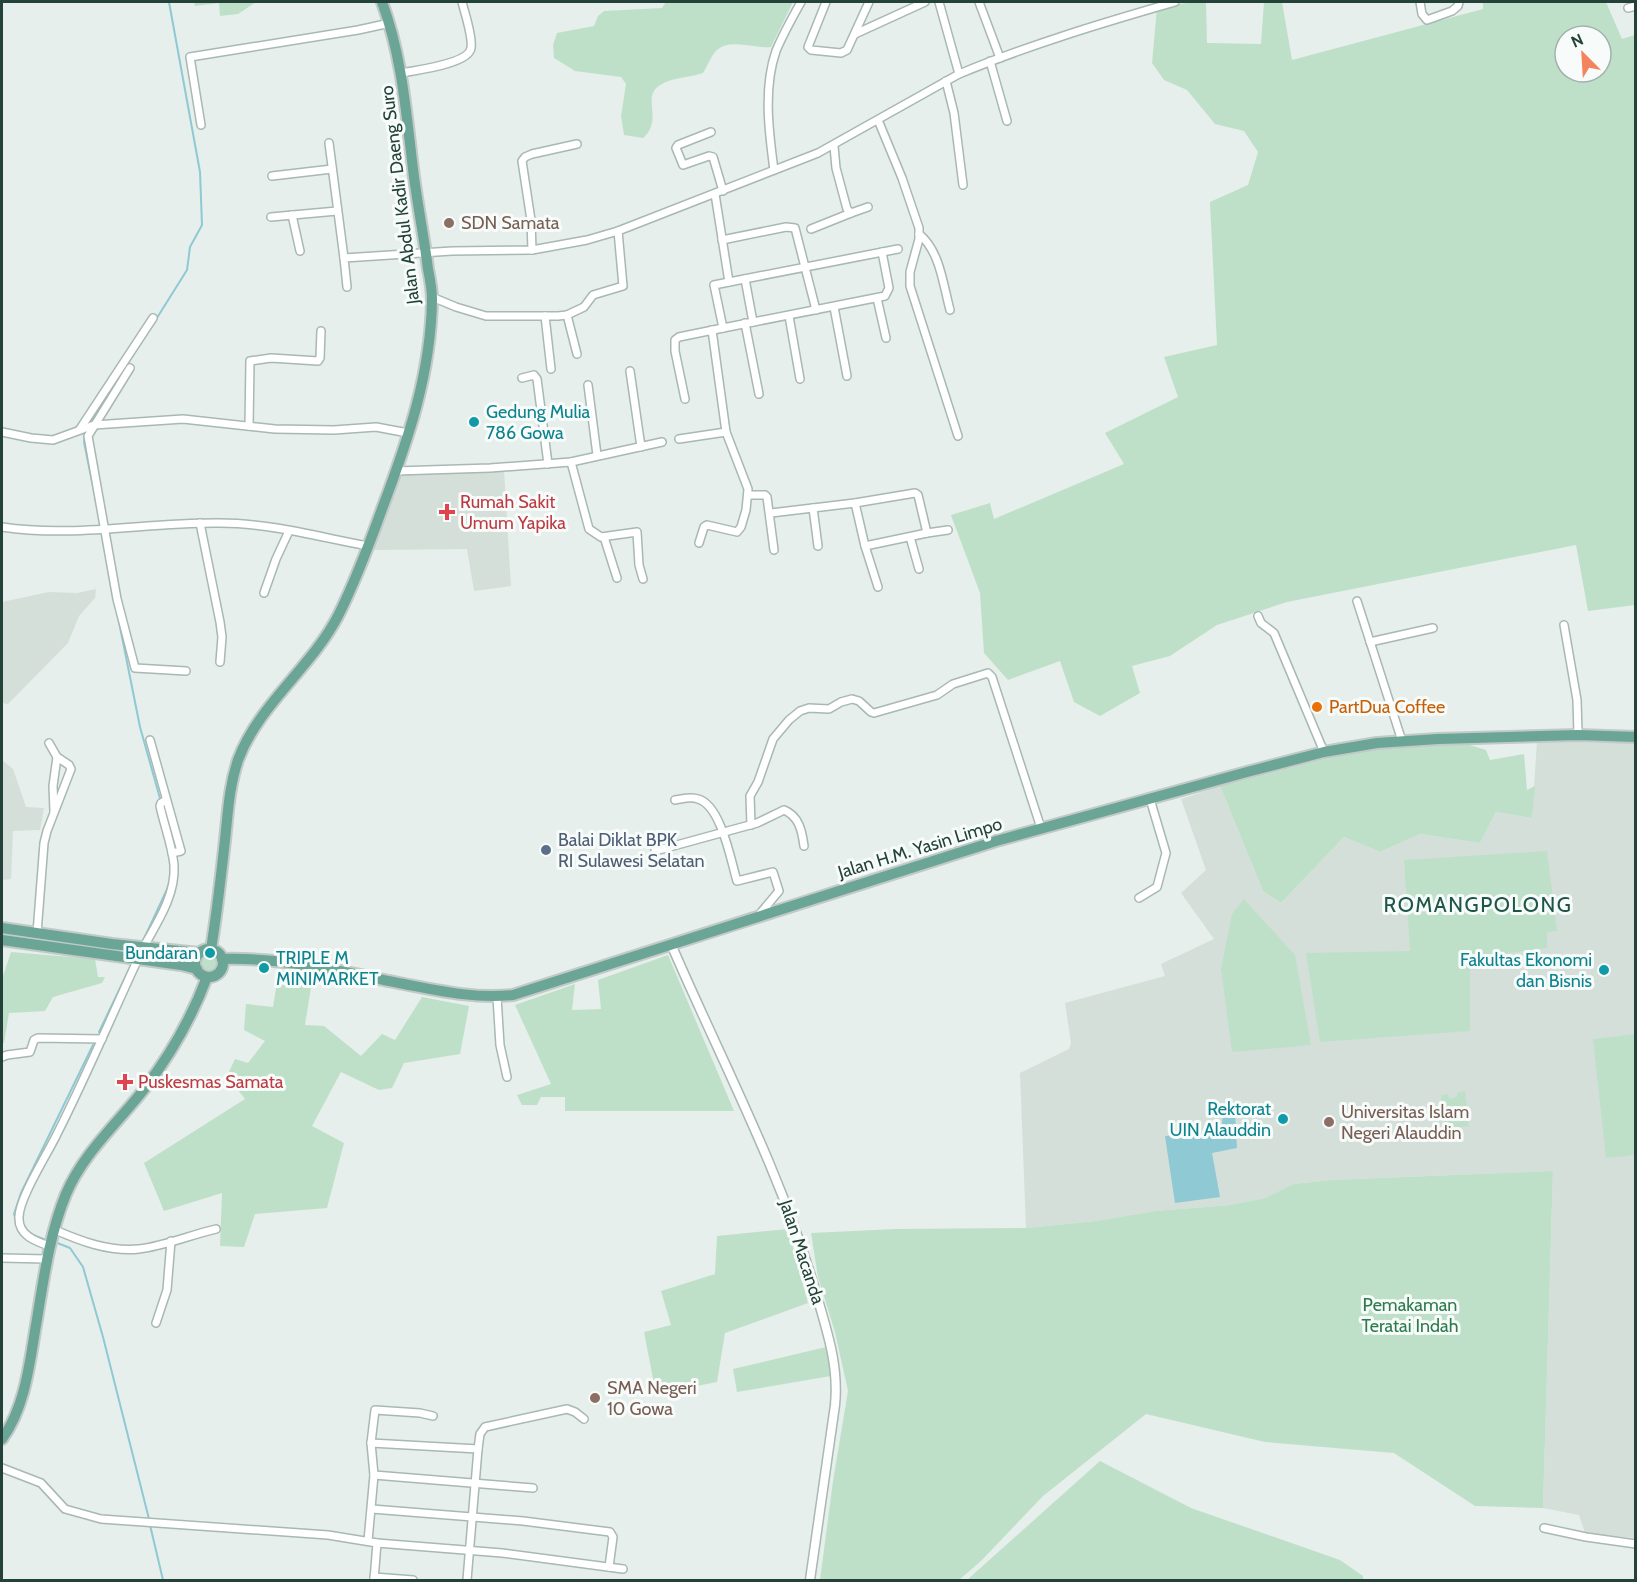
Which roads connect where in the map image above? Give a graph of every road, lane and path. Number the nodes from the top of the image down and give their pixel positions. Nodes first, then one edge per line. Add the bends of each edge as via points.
1 (382, 2) edge
2 (462, 2) edge
3 (801, 2) edge
4 (826, 2) edge
5 (869, 2) edge
6 (925, 2) edge
7 (939, 2) edge
8 (979, 2) edge
9 (1175, 2) edge
10 (1420, 2) edge
11 (1459, 2) edge
12 (390, 23) junction
13 (855, 33) junction
14 (1000, 58) junction
15 (990, 61) junction
16 (402, 73) junction
17 (959, 74) junction
18 (946, 81) junction
19 (878, 120) junction
20 (1006, 121) dead end
21 (201, 125) dead end
22 (711, 132) dead end
23 (329, 143) dead end
24 (577, 144) dead end
25 (834, 146) junction
26 (332, 169) junction
27 (774, 170) junction
28 (272, 176) dead end
29 (963, 185) dead end
30 (719, 192) junction
31 (868, 207) dead end
32 (337, 211) junction
33 (851, 213) junction
34 (292, 215) junction
35 (271, 217) dead end
36 (811, 229) dead end
37 (618, 231) junction
38 (919, 234) junction
39 (722, 240) junction
40 (898, 249) dead end
41 (532, 250) junction
42 (300, 251) dead end
43 (882, 252) junction
44 (426, 254) junction
45 (344, 258) junction
46 (806, 267) junction
47 (745, 279) junction
48 (729, 282) junction
49 (347, 287) dead end
50 (432, 297) junction
51 (877, 298) junction
52 (834, 307) junction
53 (816, 310) junction
54 (950, 310) dead end
55 (567, 315) junction
56 (545, 316) junction
57 (789, 316) junction
58 (153, 318) dead end
59 (749, 323) junction
60 (723, 328) junction
61 (712, 330) junction
62 (321, 331) dead end
63 (886, 338) dead end
64 (577, 354) dead end
65 (130, 368) dead end
66 (551, 369) dead end
67 (630, 371) dead end
68 (847, 376) dead end
69 (522, 378) dead end
70 (800, 379) dead end
71 (588, 385) dead end
72 (759, 394) dead end
73 (685, 399) dead end
74 (249, 426) junction
75 (87, 427) junction
76 (2, 432) edge
77 (726, 432) junction
78 (408, 433) junction
79 (958, 436) dead end
80 (680, 439) dead end
81 (662, 442) dead end
82 (641, 447) junction
83 (597, 455) junction
84 (571, 462) junction
85 (548, 464) junction
86 (396, 471) junction
87 (748, 495) junction
88 (855, 503) junction
89 (813, 508) junction
90 (771, 513) junction
91 (200, 523) junction
92 (2, 527) edge
93 (102, 528) junction
94 (948, 530) dead end
95 (289, 531) junction
96 (927, 533) junction
97 (604, 537) junction
98 (910, 537) junction
99 (699, 543) dead end
100 (368, 546) junction
101 (818, 546) dead end
102 (865, 546) junction
103 (774, 550) dead end
104 (919, 569) dead end
105 (617, 578) dead end
106 (643, 579) dead end
107 (878, 587) dead end
108 (264, 593) dead end
109 (1357, 601) dead end
110 (1258, 616) dead end
111 (1564, 625) dead end
112 (1433, 628) dead end
113 (1370, 642) junction
114 (220, 662) dead end
115 (186, 671) dead end
116 (1578, 735) junction
117 (1635, 736) edge
118 (150, 740) dead end
119 (1402, 741) junction
120 (49, 743) dead end
121 (1324, 752) junction
122 (57, 758) junction
123 (1150, 799) junction
124 (675, 800) dead end
125 (54, 812) junction
126 (751, 825) junction
127 (1041, 828) junction
128 (723, 833) junction
129 (804, 846) dead end
130 (656, 851) dead end
131 (1139, 898) dead end
132 (758, 916) junction
133 (2, 928) edge
134 (32, 932) junction
135 (2, 940) edge
136 (24, 944) junction
137 (671, 944) junction
138 (143, 948) junction
139 (211, 950) junction
140 (199, 953) junction
141 (138, 959) junction
142 (222, 959) junction
143 (196, 969) junction
144 (207, 977) junction
145 (497, 997) junction
146 (102, 1039) junction
147 (2, 1057) edge
148 (507, 1077) dead end
149 (216, 1229) dead end
150 (51, 1238) junction
151 (171, 1241) junction
152 (2, 1258) edge
153 (47, 1259) junction
154 (156, 1323) dead end
155 (433, 1416) dead end
156 (584, 1419) dead end
157 (2, 1439) edge
158 (371, 1443) junction
159 (478, 1449) junction
160 (2, 1468) edge
161 (374, 1475) junction
162 (476, 1482) junction
163 (533, 1488) dead end
164 (372, 1509) junction
165 (472, 1517) junction
166 (1545, 1528) dead end
167 (368, 1541) junction
168 (377, 1543) junction
169 (1635, 1544) edge
170 (470, 1551) junction
171 (609, 1567) junction
172 (623, 1569) dead end
173 (374, 1579) edge
174 (413, 1581) edge
175 (467, 1581) edge
176 (810, 1581) edge

1 - 12 main road, Jalan Abdul Kadir Daeng Suro
2 - 16 street via 471,45 466,57
3 - 27 street via 776,53 770,81
4 - 13 street via 808,48 845,52
5 - 13 street
6 - 13 street
7 - 17 street
8 - 14 street
9 - 14 street
10 - 11 street via 1427,20 1452,11
12 - 16 main road, Jalan Abdul Kadir Daeng Suro
12 - 21 street via 190,57
14 - 15 street
15 - 17 street
15 - 20 street
16 - 44 main road, Jalan Abdul Kadir Daeng Suro
17 - 18 street
18 - 19 street
18 - 29 street
19 - 25 street
19 - 38 street
22 - 30 street via 676,148 683,165 713,157
23 - 26 street
24 - 41 street via 532,154 522,161
25 - 27 street
25 - 33 street via 836,168
26 - 28 street
26 - 32 street
27 - 30 street
30 - 37 street
30 - 39 street
31 - 33 street
32 - 34 street
32 - 45 street
33 - 36 street
34 - 35 street
34 - 42 street
37 - 41 street
37 - 55 street via 623,286 593,295 584,307
38 - 54 street via 934,253
38 - 79 street via 910,286
39 - 46 street via 791,226
39 - 48 street
40 - 43 street
41 - 44 street
43 - 46 street
43 - 51 street via 889,291
44 - 45 street
44 - 50 main road, Jalan Abdul Kadir Daeng Suro
45 - 49 street
46 - 47 street
46 - 53 street
47 - 48 street
47 - 59 street
48 - 60 street via 714,285
50 - 56 street via 486,316
50 - 78 main road, Jalan Abdul Kadir Daeng Suro via 425,374
51 - 52 street
51 - 63 street
52 - 53 street
52 - 68 street
53 - 57 street
55 - 56 street
55 - 64 street
56 - 66 street
57 - 59 street
57 - 70 street
58 - 75 street
59 - 60 street
59 - 72 street
60 - 61 street
61 - 73 street via 675,340
61 - 77 street
62 - 74 street via 318,361 250,361
65 - 75 street
67 - 82 street
69 - 85 street via 534,375 537,379
71 - 83 street
74 - 75 street via 183,419
74 - 78 street via 376,428
75 - 76 street via 49,440
75 - 93 street
77 - 80 street
77 - 87 street
78 - 86 main road, Jalan Abdul Kadir Daeng Suro
81 - 82 street
82 - 83 street
83 - 84 street
84 - 85 street
84 - 97 street via 589,529
85 - 86 street
86 - 100 main road, Jalan Abdul Kadir Daeng Suro
87 - 90 street via 766,496
87 - 99 street via 738,531 705,525
88 - 89 street
88 - 96 street via 917,494
88 - 102 street
89 - 90 street
89 - 101 street
90 - 103 street
91 - 93 street
91 - 95 street
91 - 114 street via 220,622
92 - 93 street via 54,531
93 - 115 street via 135,668
94 - 96 street
95 - 100 street
95 - 108 street
96 - 98 street
97 - 105 street
97 - 106 street via 637,532
98 - 102 street
98 - 104 street
100 - 139 main road, Jalan Abdul Kadir Daeng Suro via 330,629 251,731 241,753 229,793
102 - 107 street
109 - 113 street
110 - 121 street via 1274,633
111 - 116 street
112 - 113 street
113 - 119 street
116 - 117 main road, Jalan H.M. Yasin Limpo
116 - 119 main road, Jalan H.M. Yasin Limpo
118 - 138 street via 175,852 171,890
119 - 121 main road, Jalan H.M. Yasin Limpo
120 - 122 street
121 - 123 main road, Jalan H.M. Yasin Limpo
122 - 125 street
122 - 125 street via 71,769
123 - 127 main road, Jalan H.M. Yasin Limpo
123 - 131 street via 1166,853 1157,887
124 - 128 street via 699,799 706,803
125 - 134 street via 44,843
126 - 127 street via 750,796 773,739 801,711 829,709 852,699 874,713 937,695 953,684 988,673
126 - 128 street
126 - 129 street via 779,811 788,811 799,826
127 - 132 main road, Jalan H.M. Yasin Limpo
128 - 130 street
128 - 132 street via 737,881 773,872 779,891
132 - 137 main road, Jalan H.M. Yasin Limpo
133 - 134 main road
134 - 136 main road
134 - 138 main road
135 - 136 main road
136 - 141 main road
137 - 145 main road, Jalan H.M. Yasin Limpo via 529,991
137 - 176 street, Jalan Macanda via 780,1188 809,1268 832,1349 837,1386
138 - 140 main road
139 - 140 main road
139 - 142 main road
140 - 143 main road
141 - 143 main road
141 - 146 street
142 - 144 main road via 219,972
142 - 145 main road, Jalan H.M. Yasin Limpo via 290,963
143 - 144 main road
144 - 150 main road via 186,1026 157,1071 75,1176
145 - 148 street
146 - 147 street via 38,1038 30,1052
146 - 150 street via 19,1212 23,1232 34,1241
149 - 151 street
150 - 151 street via 140,1249
150 - 153 main road
151 - 154 street via 167,1290
152 - 153 street
153 - 157 main road via 28,1374
155 - 158 street via 376,1409
156 - 159 street via 567,1409 485,1427
158 - 159 street
158 - 161 street
159 - 162 street
160 - 167 street via 41,1483 60,1505 71,1511 101,1519
161 - 162 street
161 - 164 street
162 - 163 street
162 - 165 street
164 - 165 street
164 - 167 street
165 - 170 street
165 - 171 street via 610,1532 613,1537
166 - 169 street
167 - 168 street
168 - 170 street
168 - 173 street
170 - 171 street
170 - 175 street
171 - 172 street
173 - 174 street

